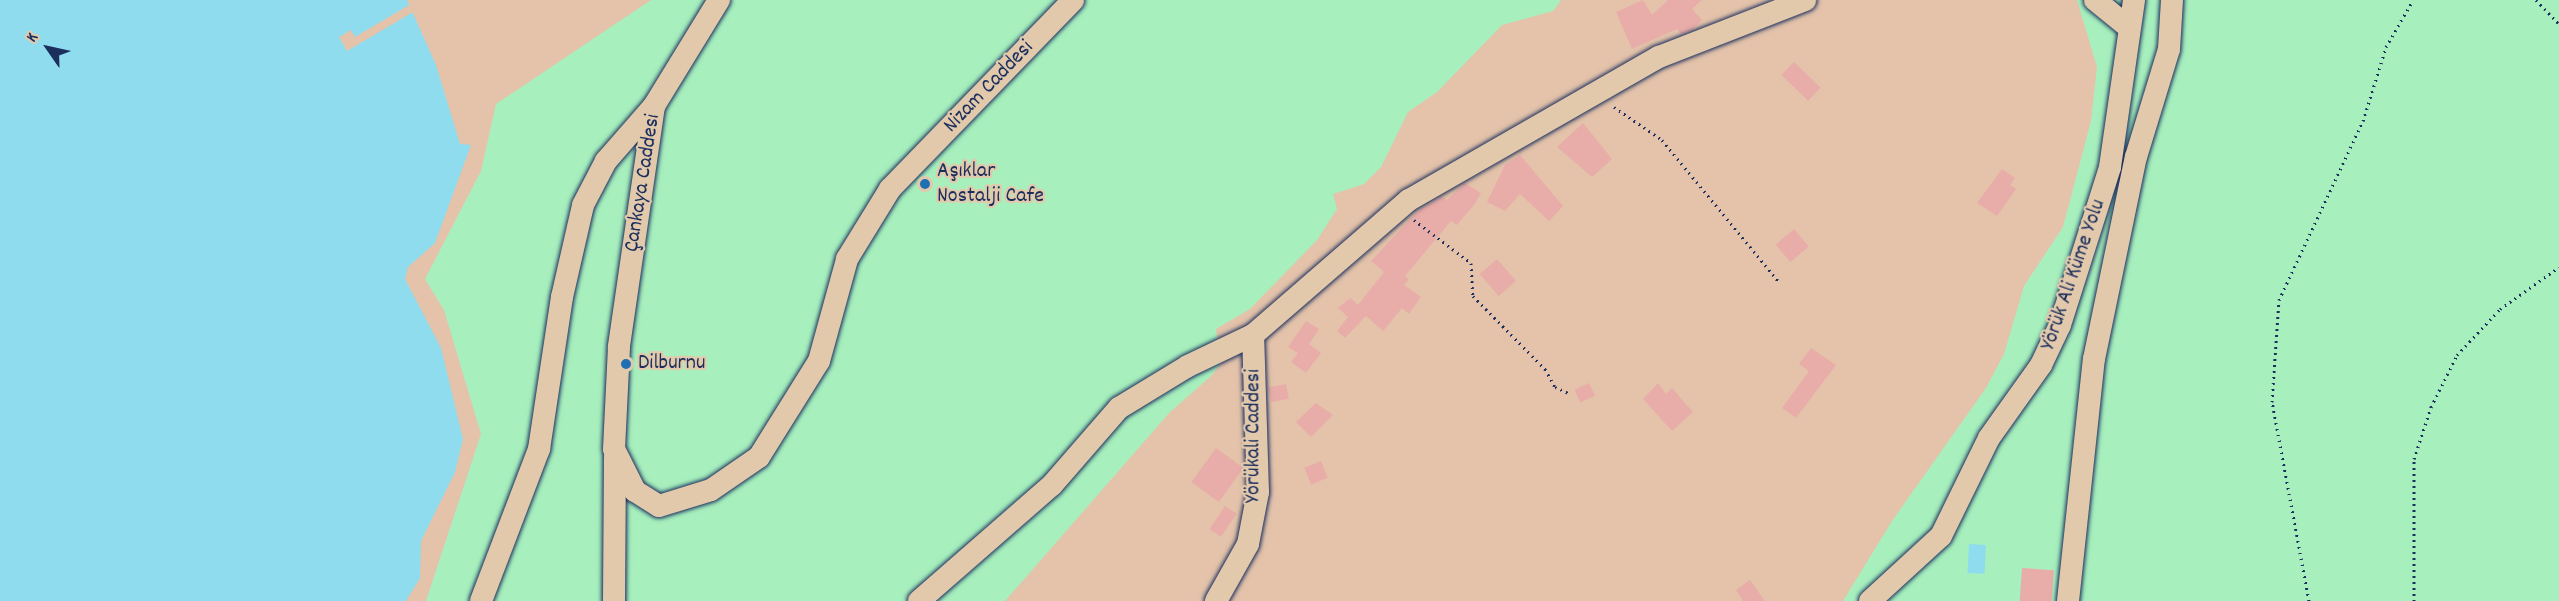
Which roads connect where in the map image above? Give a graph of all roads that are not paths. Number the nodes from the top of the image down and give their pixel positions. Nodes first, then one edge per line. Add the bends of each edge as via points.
1 (719, 0) edge
2 (1074, 0) edge
3 (1805, 0) edge
4 (2095, 0) edge
5 (2134, 0) edge
6 (2172, 0) edge
7 (2127, 26) junction
8 (654, 106) junction
9 (1253, 335) junction
10 (619, 347) joint
11 (615, 449) junction
12 (481, 601) edge
13 (614, 601) edge
14 (919, 601) edge
15 (1216, 601) edge
16 (1870, 601) edge
17 (2068, 601) edge

1 - 8 street, Çankaya Caddesi
2 - 11 street, Nizam Caddesi via 890,189 847,259 819,361 759,457 711,489 659,506 635,491
3 - 9 street via 1659,57 1400,208
4 - 7 street
5 - 7 street, Yörük Ali Küme Yolu
6 - 17 street via 2169,49 2136,157 2094,358
7 - 16 street, Yörük Ali Küme Yolu via 2110,167 2060,326 2041,365 1989,438 1941,536
8 - 10 street, Çankaya Caddesi
8 - 12 street via 606,161 584,205 562,297 539,449
9 - 14 street via 1188,366 1119,408 1052,485
9 - 15 street, Yörükali Caddesi via 1258,492 1248,544
10 - 11 street, Nizam Caddesi
11 - 13 street

